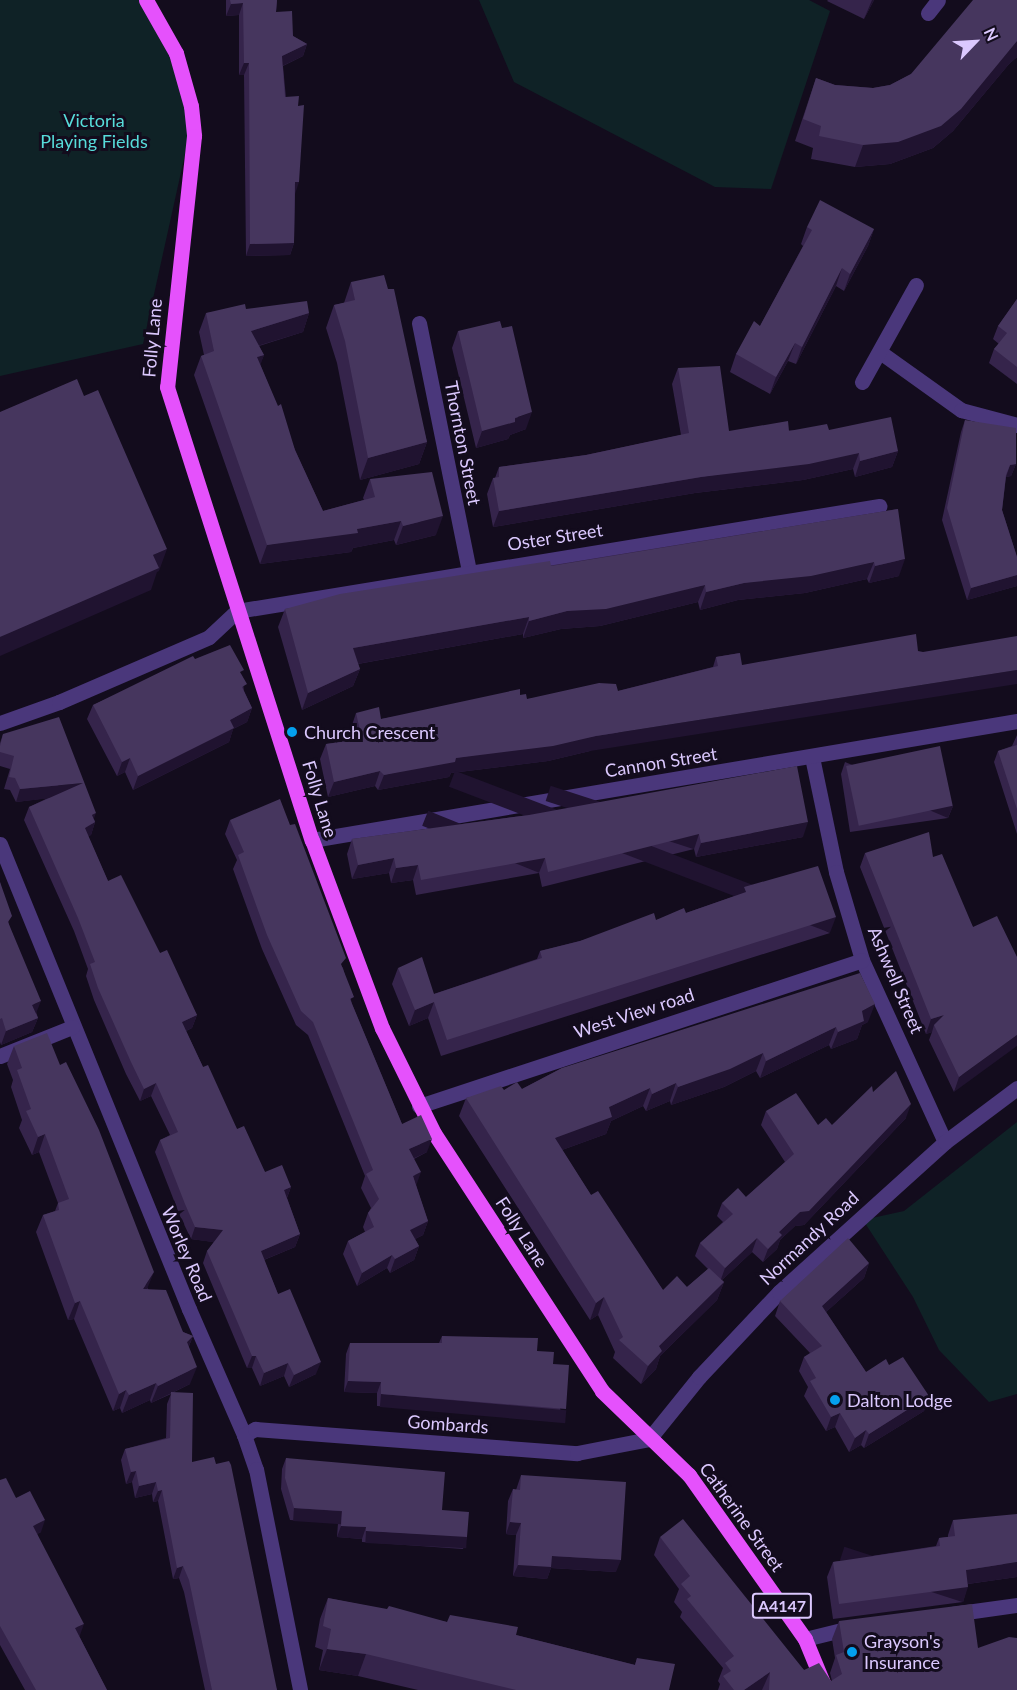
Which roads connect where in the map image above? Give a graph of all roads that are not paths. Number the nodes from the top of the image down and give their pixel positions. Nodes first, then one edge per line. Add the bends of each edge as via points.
1 (146, 0) edge
2 (939, 0) edge
3 (928, 13) dead end
4 (916, 285) dead end
5 (419, 323) dead end
6 (879, 352) junction
7 (862, 382) dead end
8 (1017, 425) edge
9 (879, 506) dead end
10 (469, 571) junction
11 (237, 611) junction
12 (1017, 722) edge
13 (0, 723) edge
14 (812, 757) junction
15 (312, 840) junction
16 (0, 844) edge
17 (862, 960) junction
18 (72, 1027) junction
19 (0, 1056) edge
20 (1017, 1088) edge
21 (419, 1106) junction
22 (945, 1142) junction
23 (244, 1435) junction
24 (649, 1439) junction
25 (1017, 1605) edge
26 (938, 1616) edge
27 (872, 1624) edge
28 (805, 1639) junction
29 (300, 1690) edge
30 (826, 1690) edge

1 - 11 main road, Folly Lane / A4147 via 176,53 191,106 194,136 167,387
2 - 3 street
4 - 6 street
5 - 10 street, Thornton Street
6 - 7 street
6 - 8 street via 961,410
9 - 10 street, Oster Street
10 - 11 street, Oster Street
11 - 13 street via 209,637
11 - 15 main road, Folly Lane / A4147
12 - 14 street, Cannon Street
14 - 15 street, Cannon Street
14 - 17 street, Ashwell Street via 836,872
15 - 21 main road, Folly Lane / A4147 via 382,1028
16 - 18 street, Worley Road
17 - 21 street, West View road
17 - 22 street, Ashwell Street
18 - 19 street
18 - 23 street, Worley Road
20 - 22 street, Normandy Road
21 - 24 main road, Folly Lane / A4147 via 602,1391
22 - 24 street, Normandy Road via 779,1292 699,1377
23 - 24 street, Gombards via 255,1429 577,1453
23 - 29 street, Worley Road via 256,1469
24 - 28 main road, Catherine Street / A4147 via 689,1475
25 - 26 street
27 - 28 street via 828,1630
28 - 30 main road, Catherine Street / A4147

